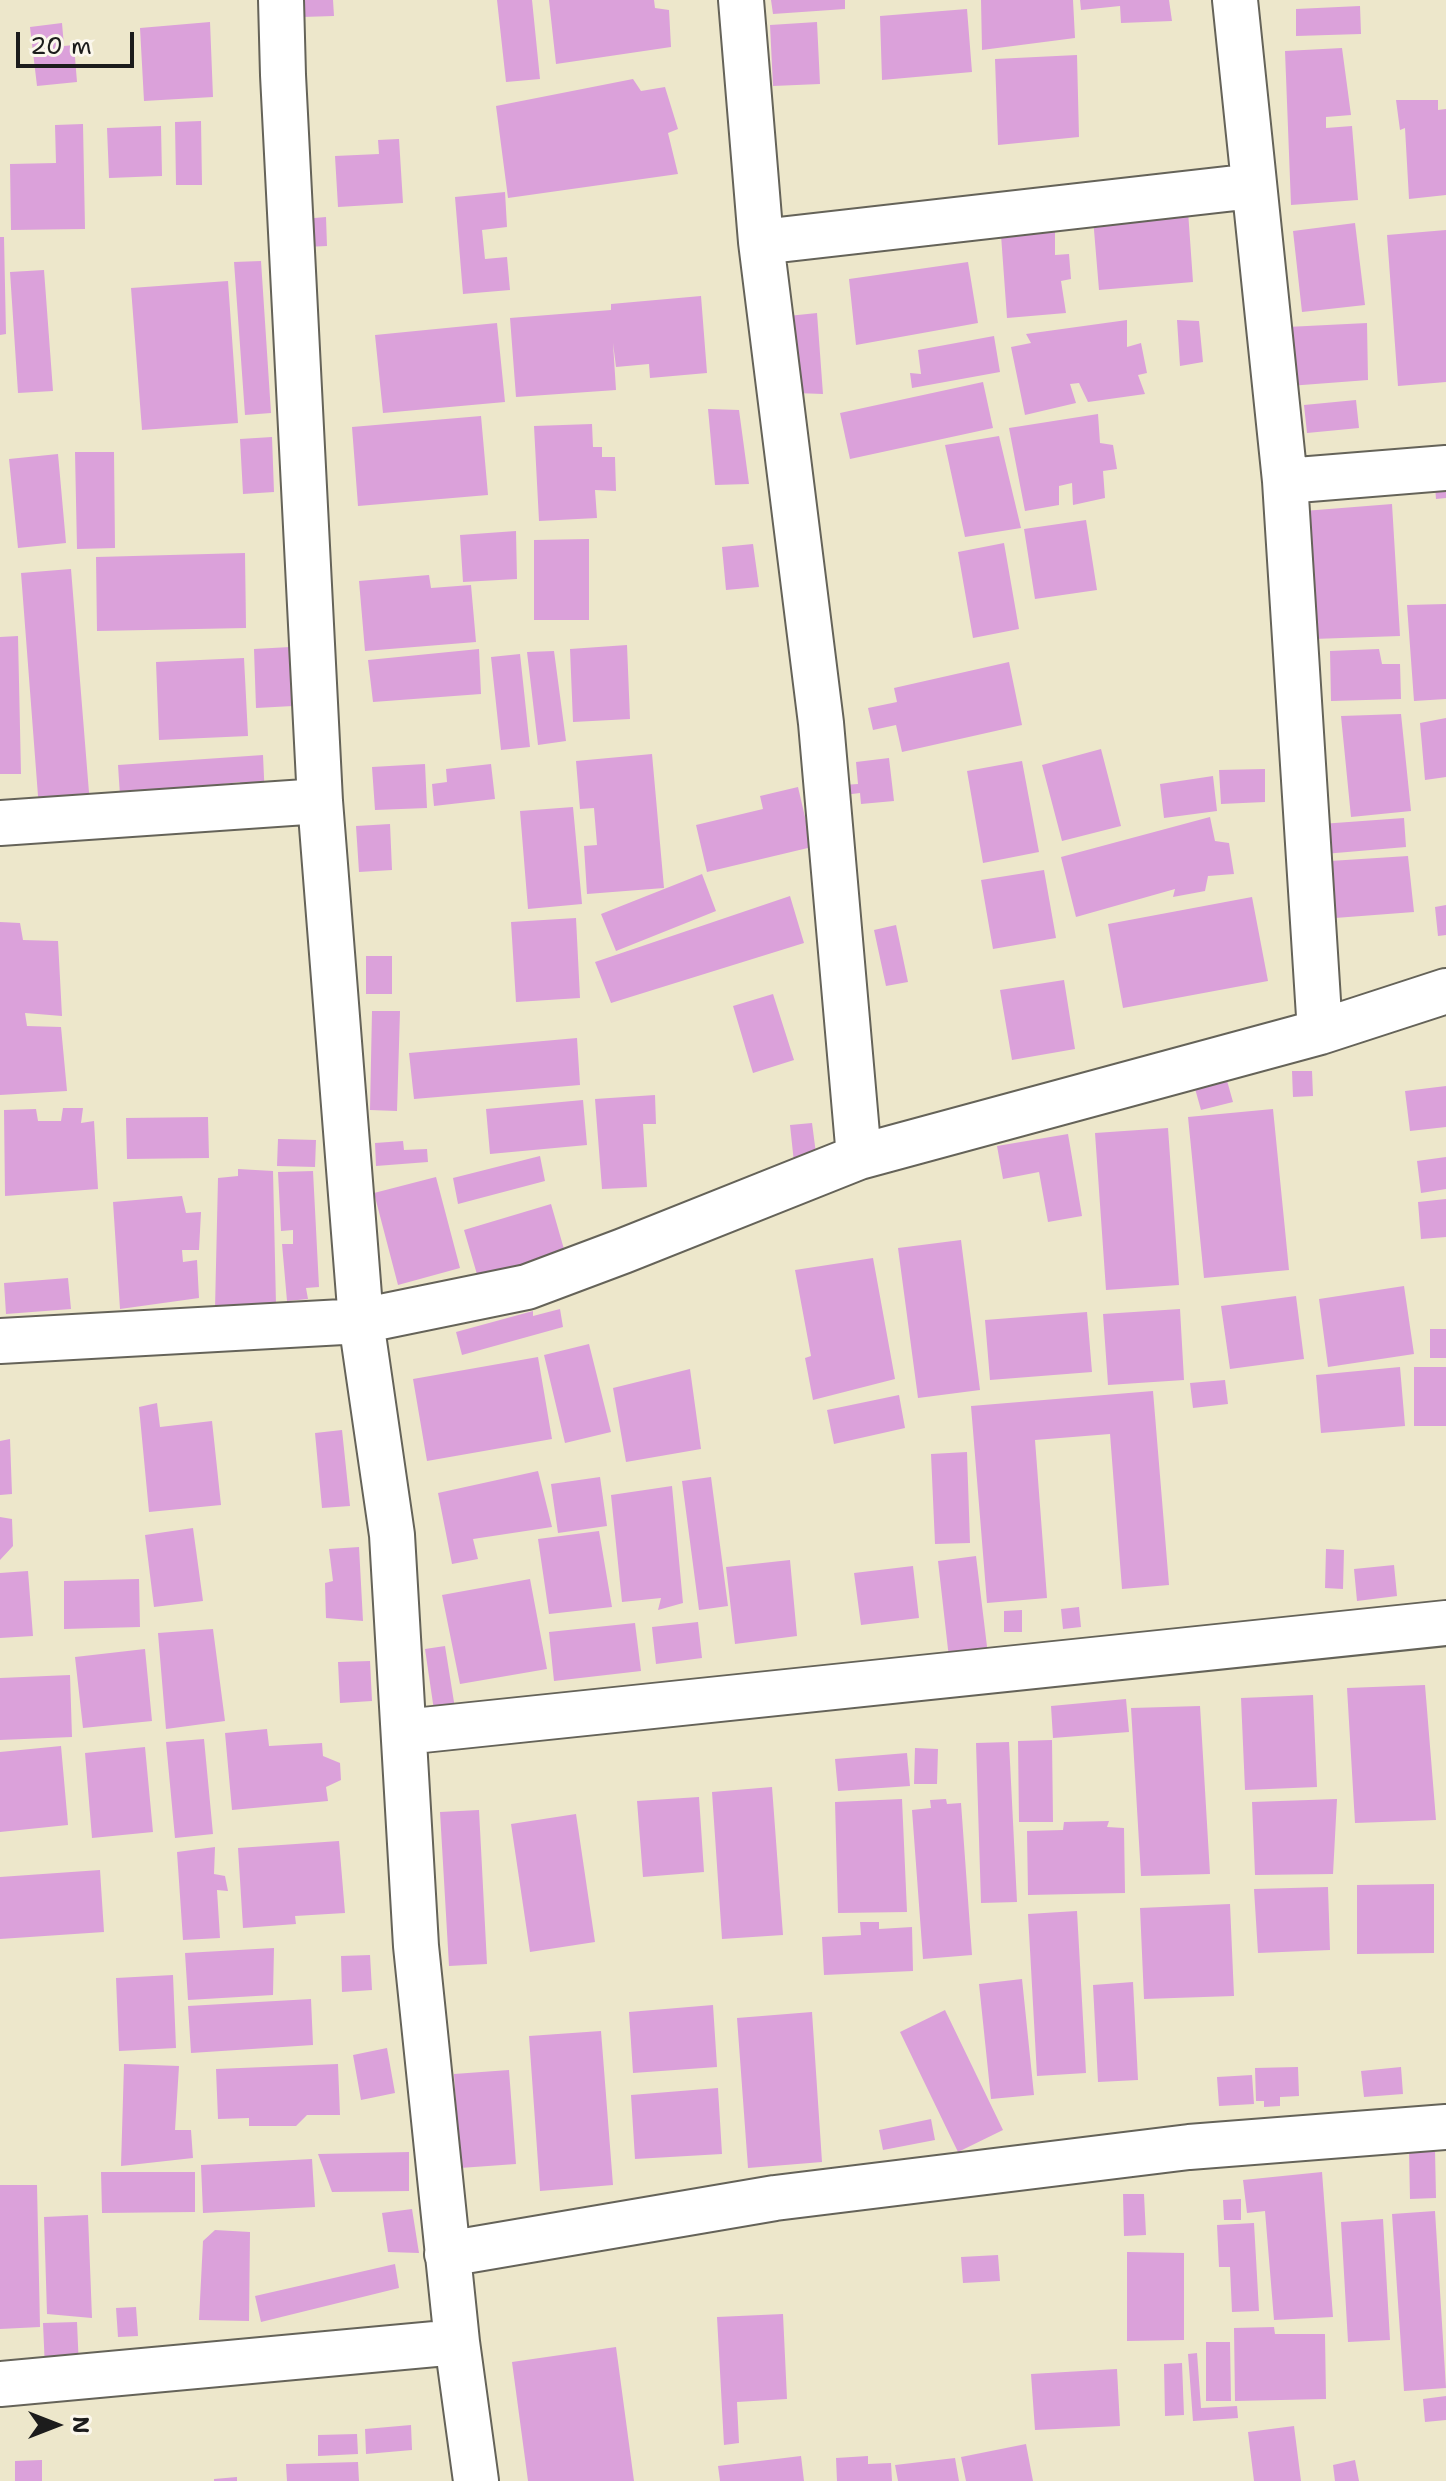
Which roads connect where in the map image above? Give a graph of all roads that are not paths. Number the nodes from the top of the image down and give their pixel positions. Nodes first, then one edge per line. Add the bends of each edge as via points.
1 (281, 0) edge
2 (741, 0) edge
3 (1235, 0) edge
4 (1253, 186) junction
5 (761, 242) junction
6 (1446, 468) edge
7 (1285, 481) junction
8 (320, 801) junction
9 (0, 823) edge
10 (1446, 991) edge
11 (1320, 1032) junction
12 (859, 1157) junction
13 (361, 1321) junction
14 (0, 1341) edge
15 (1446, 1623) edge
16 (404, 1732) junction
17 (1446, 2127) edge
18 (447, 2254) junction
19 (457, 2342) junction
20 (0, 2384) edge
21 (476, 2481) edge

1 - 8 street
2 - 5 street
3 - 4 street
4 - 5 street
4 - 7 street
5 - 12 street via 821,723
6 - 7 street
7 - 11 street
8 - 9 street
8 - 13 street
10 - 11 street
11 - 12 street
12 - 13 street via 527,1287
13 - 14 street
13 - 16 street via 392,1535
15 - 16 street
16 - 18 street via 416,1946
17 - 18 street via 1189,2147 791,2196
18 - 19 street
19 - 20 street
19 - 21 street

